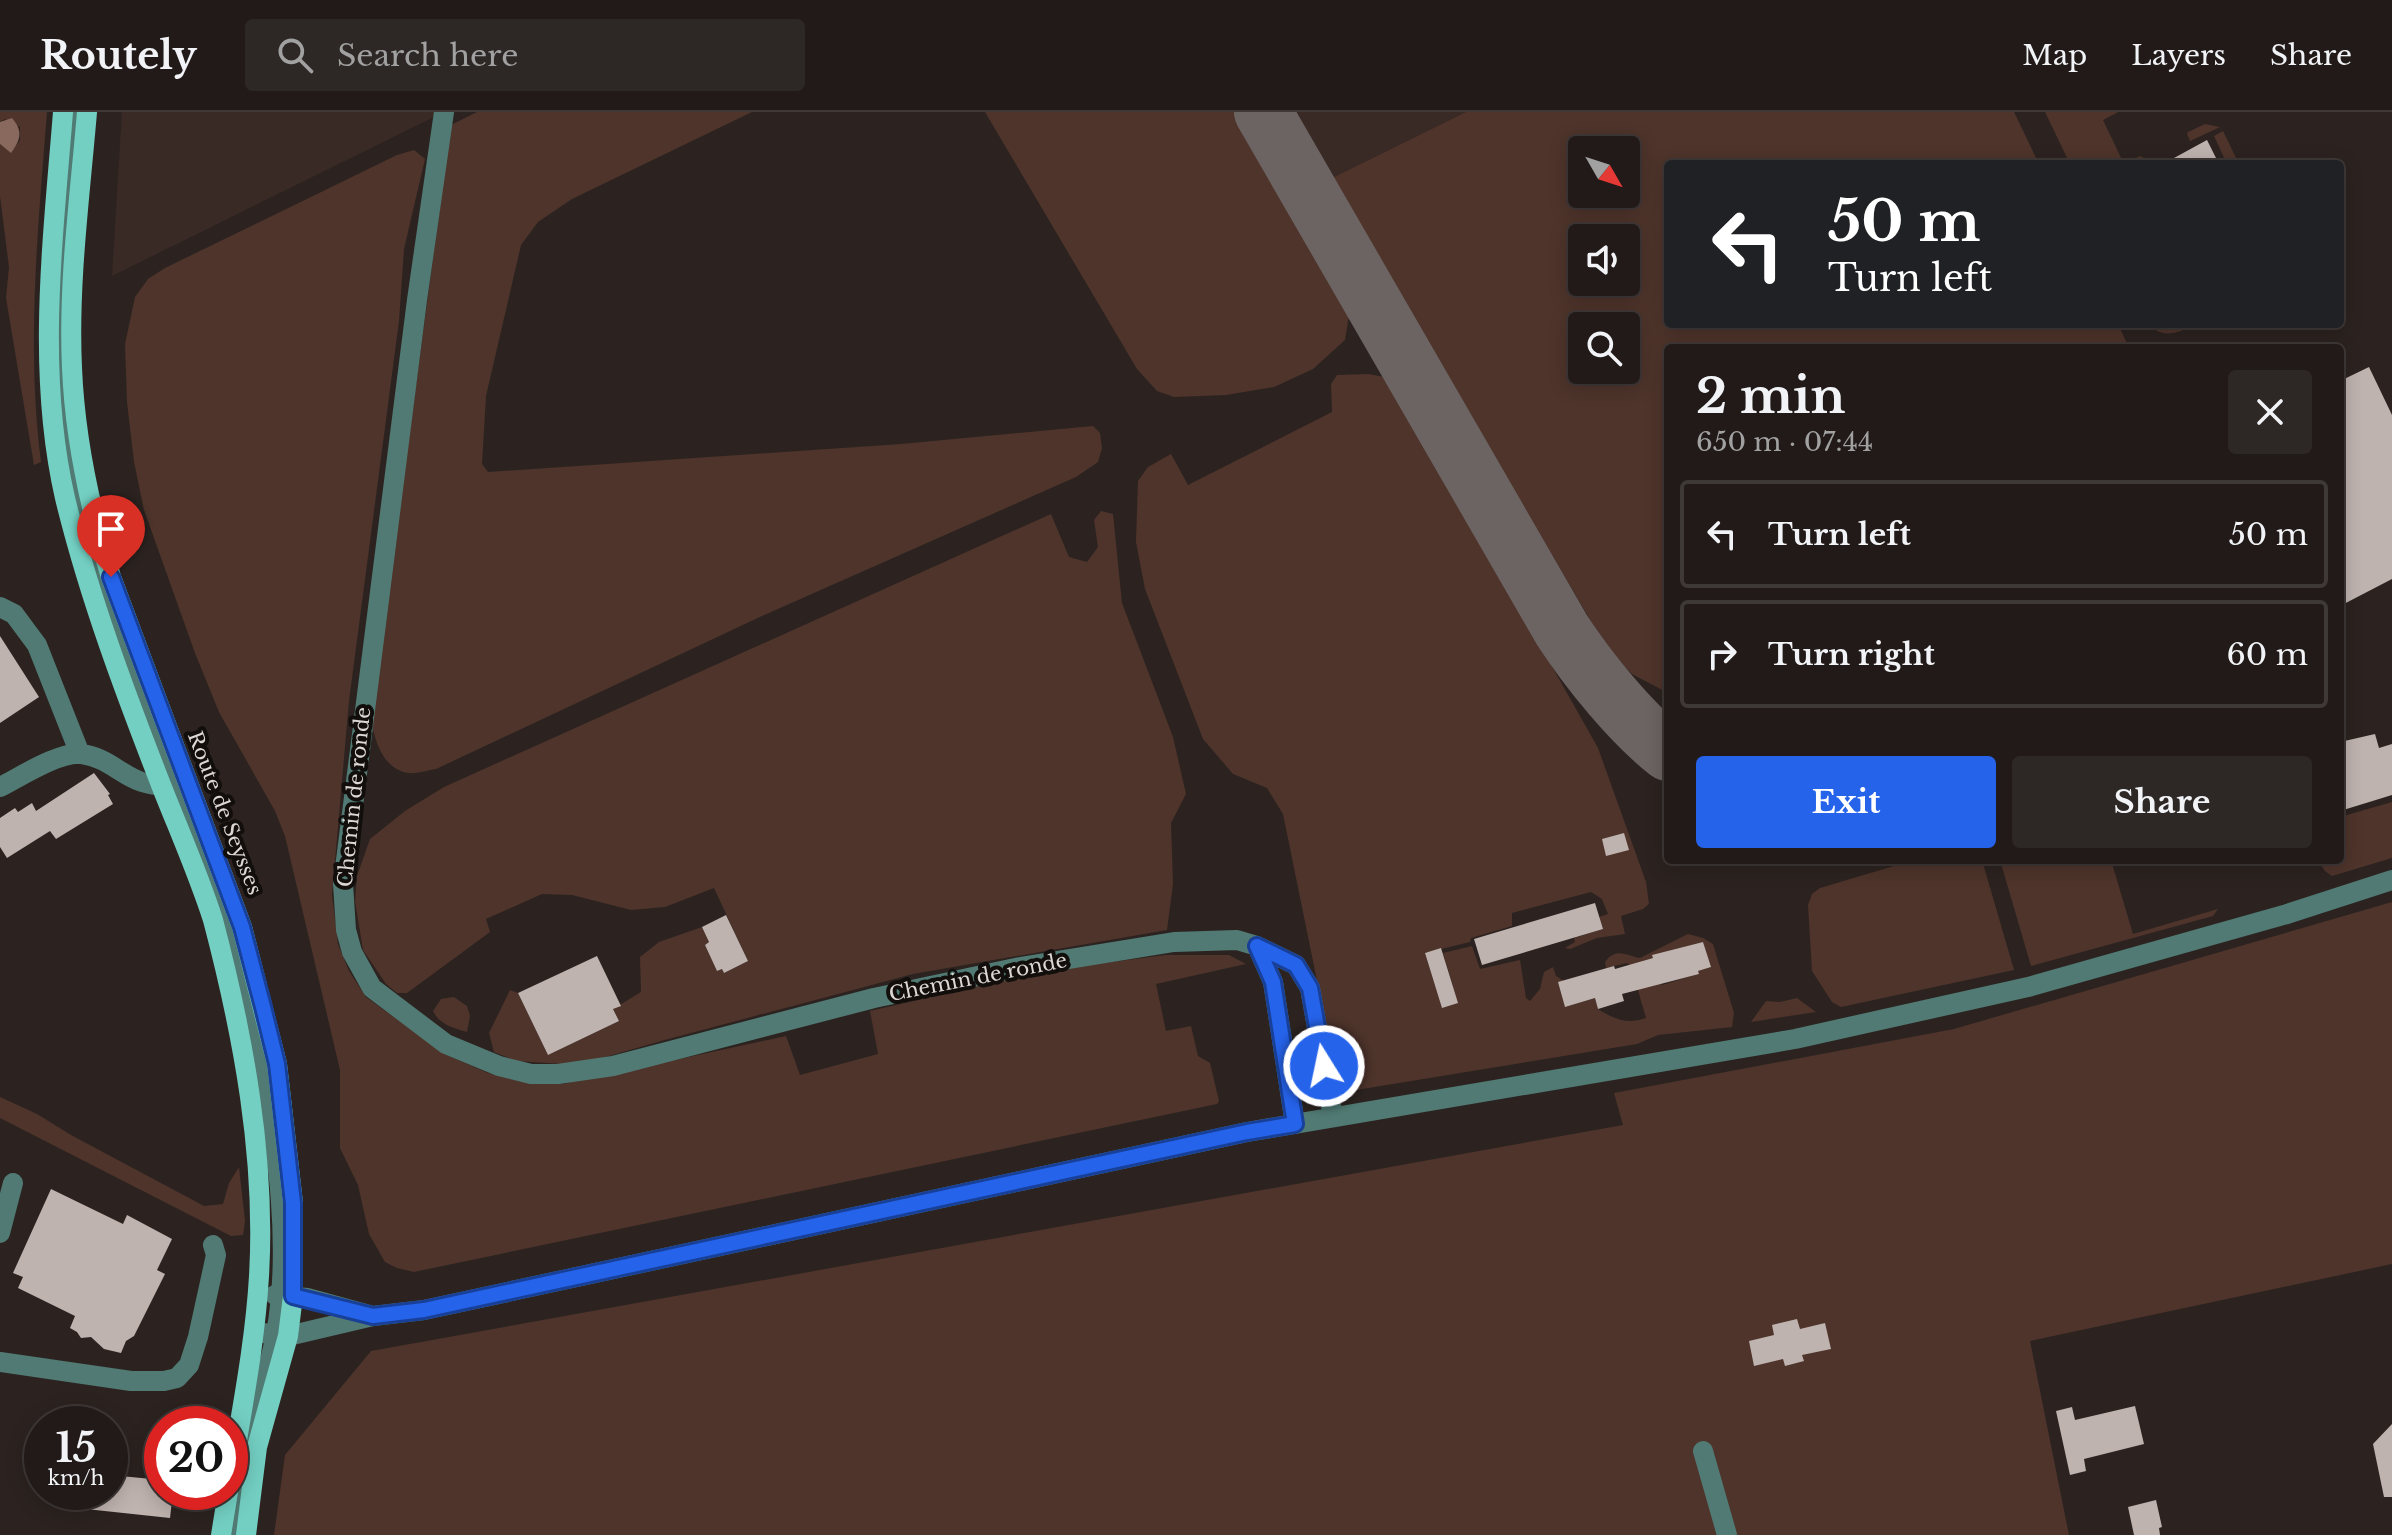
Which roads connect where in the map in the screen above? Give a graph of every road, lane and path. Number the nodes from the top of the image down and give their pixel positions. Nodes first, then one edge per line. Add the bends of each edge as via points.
1 (63, 112) edge
2 (75, 112) edge
3 (87, 112) edge
4 (444, 112) edge
5 (0, 607) edge
6 (80, 754) junction
7 (176, 786) junction
8 (0, 787) edge
9 (2392, 880) edge
10 (1257, 946) junction
11 (1333, 1117) junction
12 (1295, 1124) junction
13 (13, 1183) dead end
14 (0, 1233) edge
15 (213, 1245) dead end
16 (257, 1294) junction
17 (287, 1296) junction
18 (373, 1316) junction
19 (254, 1332) junction
20 (282, 1335) junction
21 (0, 1362) edge
22 (242, 1406) edge
23 (1703, 1451) dead end
24 (225, 1510) edge
25 (221, 1535) edge
26 (236, 1535) edge
27 (246, 1535) edge
28 (1727, 1535) edge

1 - 7 main road, Route de Seysses via 51,261 50,368 65,496 102,621
2 - 7 street, Route de Seysses via 62,285 62,366 72,472 99,574
3 - 7 main road, Route de Seysses via 74,262 76,422 94,523
4 - 10 street, Chemin de ronde via 343,884 352,952 372,988 446,1044 499,1066 558,1074 613,1066 874,998 1020,967 1174,942 1237,940
5 - 6 street via 14,614 37,645
6 - 7 street via 154,787
6 - 8 street via 55,759
7 - 16 main road, Route de Seysses via 225,965 251,1108 258,1177
7 - 17 street, Route de Seysses via 227,919 262,1058
7 - 17 main road, Route de Seysses via 242,927 277,1064 293,1203
9 - 11 street via 2028,987 1795,1039
10 - 11 street, Chemin de ronde via 1296,965 1310,988
10 - 12 street via 1273,982
11 - 12 street
12 - 18 street via 424,1310
13 - 14 street
15 - 21 street via 216,1255 198,1337 189,1365 177,1378 131,1381
16 - 17 street
16 - 19 main road, Route de Seysses
17 - 18 street
17 - 20 main road, Route de Seysses
18 - 20 street
19 - 20 street
19 - 22 main road, Route de Seysses
20 - 26 street, Route de Seysses via 245,1458
20 - 27 main road, Route de Seysses via 257,1447
23 - 28 street
24 - 25 main road

